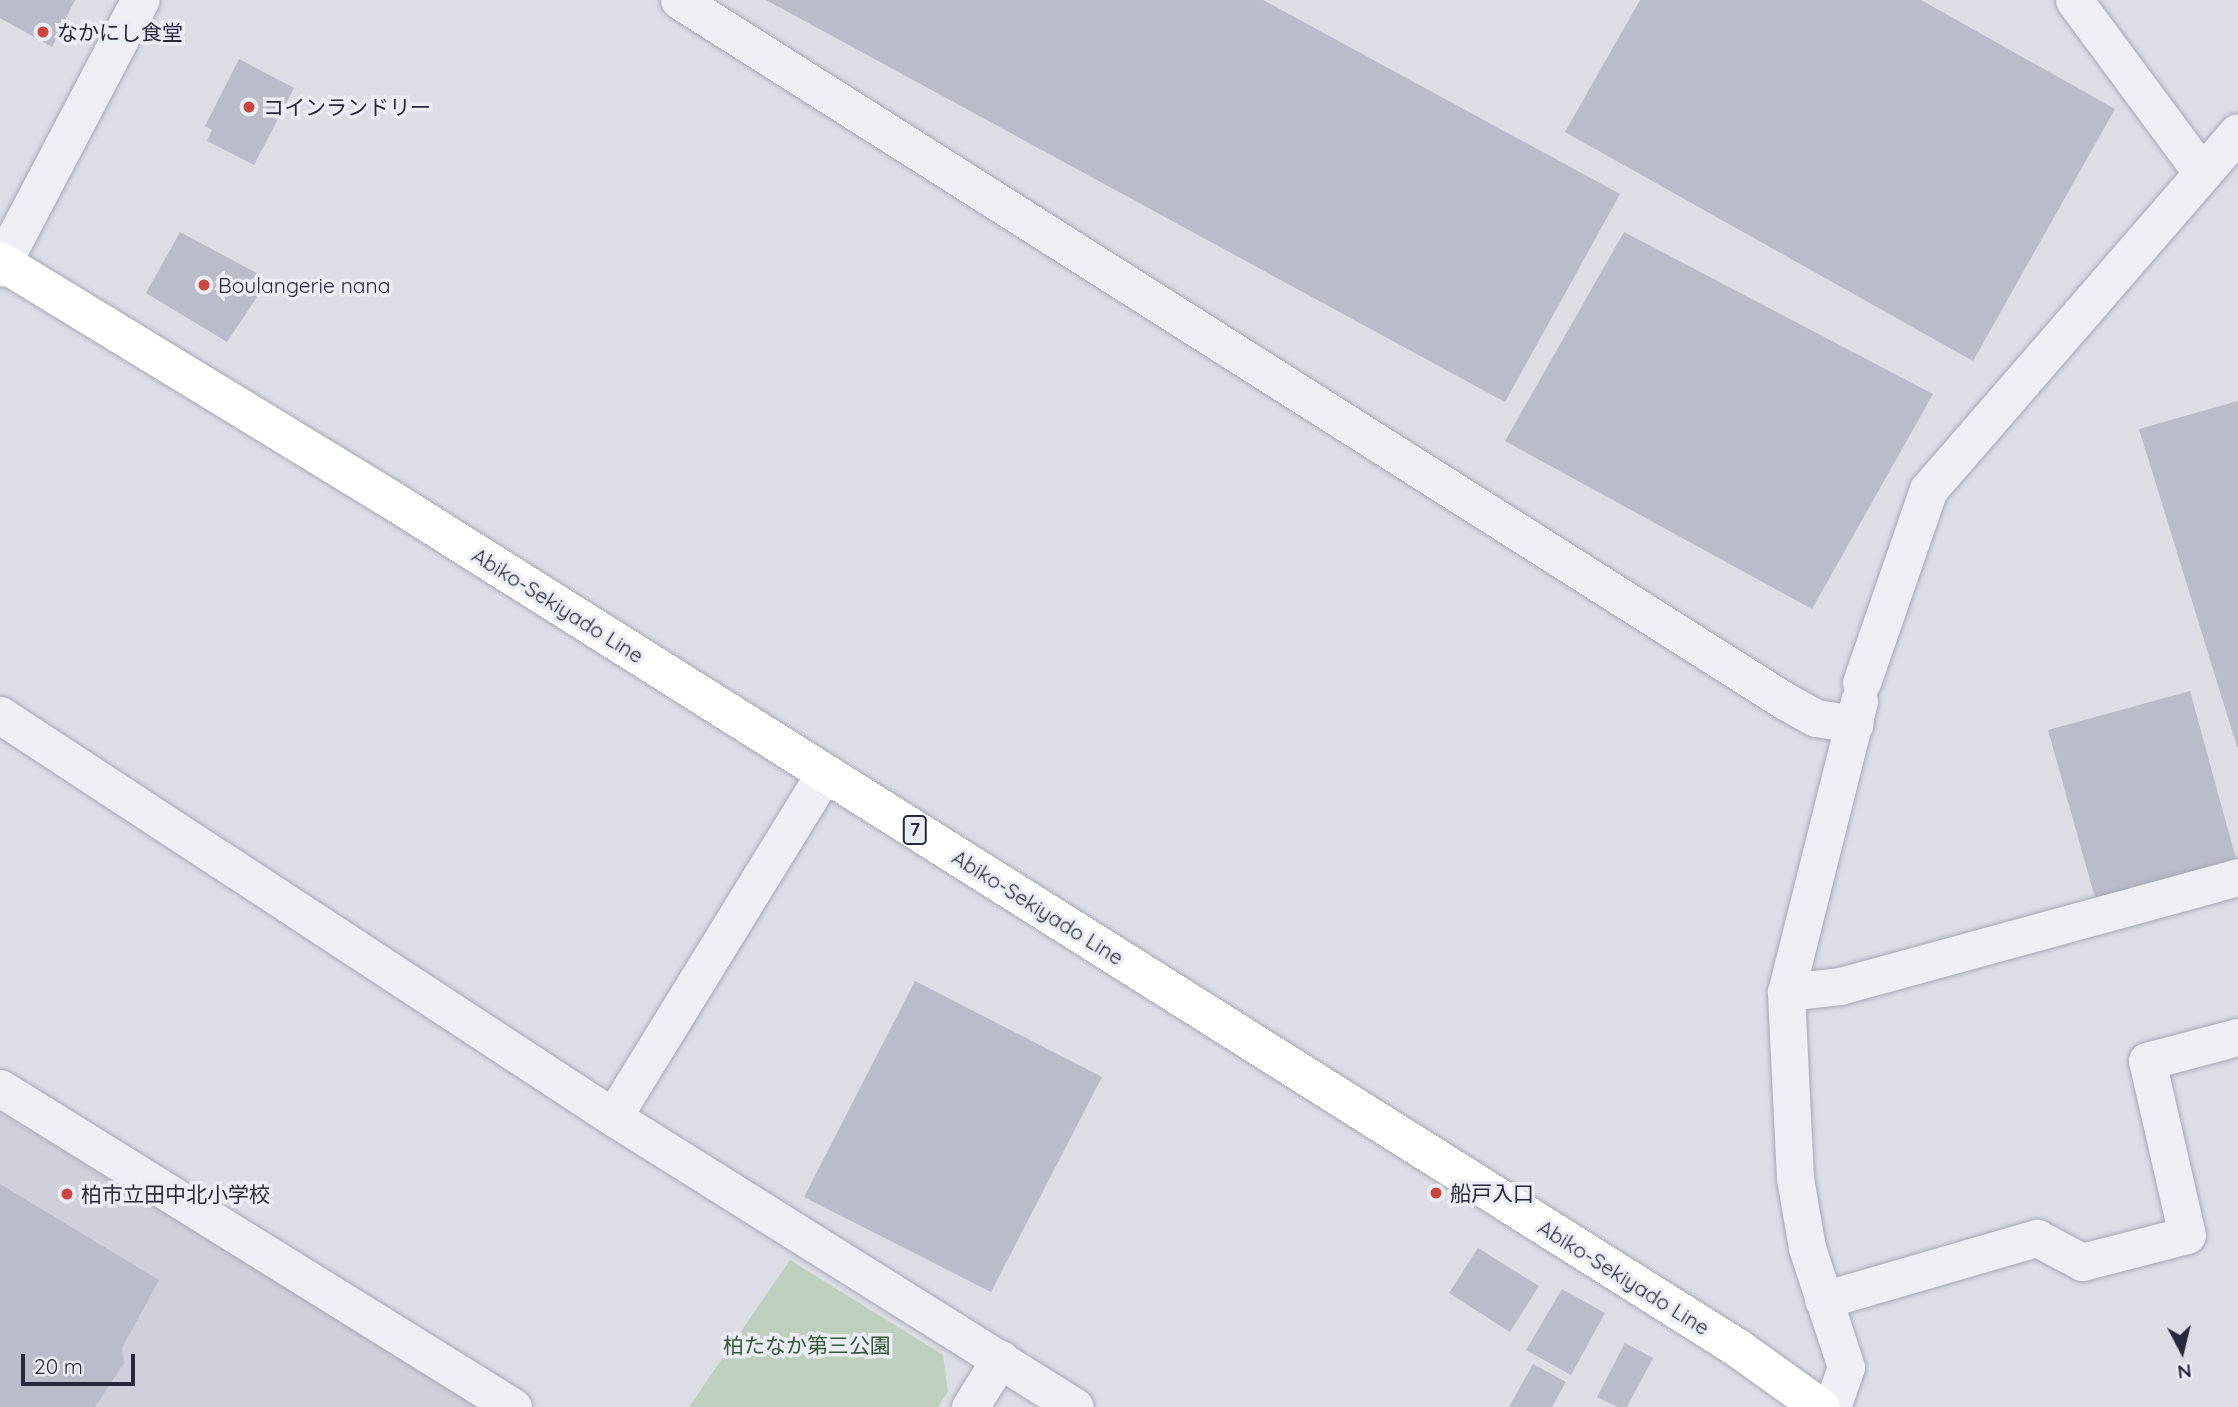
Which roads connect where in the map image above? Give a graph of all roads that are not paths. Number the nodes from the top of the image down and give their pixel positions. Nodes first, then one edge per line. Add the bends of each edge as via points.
1 (141, 0) edge
2 (679, 0) edge
3 (2074, 0) edge
4 (2238, 133) edge
5 (2202, 173) junction
6 (1, 264) edge
7 (1862, 682) joint
8 (0, 715) edge
9 (1855, 724) junction
10 (825, 773) junction
11 (2238, 877) edge
12 (1786, 992) junction
13 (2238, 1037) edge
14 (0, 1088) edge
15 (613, 1117) junction
16 (1823, 1300) junction
17 (1000, 1359) junction
18 (513, 1407) edge
19 (970, 1407) edge
20 (1076, 1407) edge
21 (1820, 1407) edge
22 (1832, 1407) edge

1 - 6 street
2 - 9 street via 1785,701 1816,718
3 - 5 street
4 - 5 street
5 - 7 street via 1929,490
6 - 10 main road, Abiko-Sekiyado Line / 7
7 - 9 street
8 - 15 street
9 - 12 street
10 - 15 street
10 - 21 main road, Abiko-Sekiyado Line / 7 via 1739,1349
11 - 12 street via 1840,986
12 - 16 street via 1795,1178 1807,1248
13 - 16 street via 2147,1061 2187,1235 2082,1262 2037,1238
14 - 18 street
15 - 17 street
16 - 22 street via 1846,1367
17 - 19 street
17 - 20 street

